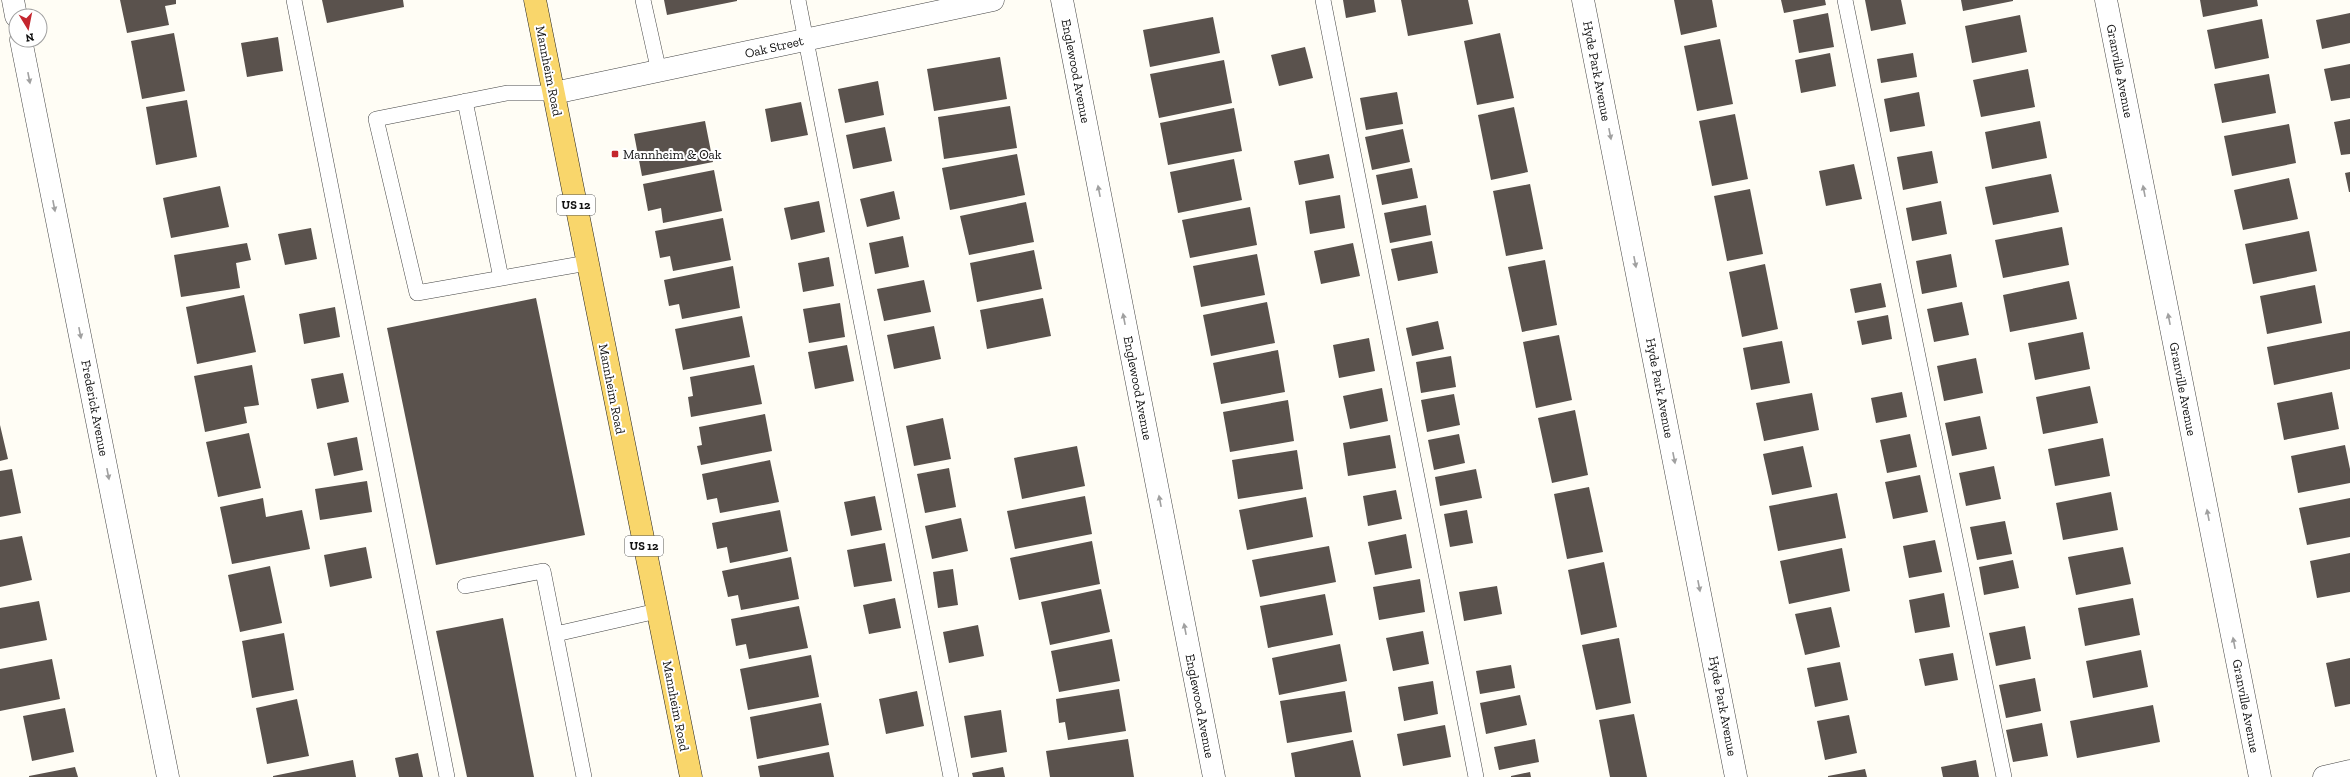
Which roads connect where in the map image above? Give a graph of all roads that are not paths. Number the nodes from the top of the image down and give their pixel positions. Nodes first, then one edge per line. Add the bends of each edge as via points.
1 (294, 0) edge
2 (535, 0) edge
3 (643, 0) edge
4 (798, 0) edge
5 (993, 0) edge
6 (1062, 0) edge
7 (1323, 0) edge
8 (1584, 0) edge
9 (1845, 0) edge
10 (2106, 0) edge
11 (806, 40) junction
12 (23, 48) edge
13 (659, 72) junction
14 (554, 93) junction
15 (465, 101) junction
16 (587, 263) junction
17 (502, 278) junction
18 (466, 586) dead end
19 (657, 611) junction
20 (556, 634) junction
21 (2350, 771) edge
22 (168, 777) edge
23 (447, 777) edge
24 (584, 777) edge
25 (691, 777) edge
26 (951, 777) edge
27 (1214, 777) edge
28 (1476, 777) edge
29 (1736, 777) edge
30 (2004, 777) edge
31 (2260, 777) edge
32 (2324, 777) edge

1 - 23 lane
2 - 14 main road, Mannheim Road / US 12
3 - 13 lane
4 - 11 lane
5 - 11 street, Oak Street
27 -> 6 street, Englewood Avenue
7 - 28 lane
8 -> 29 street, Hyde Park Avenue
9 - 30 lane
31 -> 10 street, Granville Avenue
11 - 13 street, Oak Street
11 - 26 lane
12 -> 22 street, Frederick Avenue
13 - 14 street, Oak Street
14 - 15 lane via 507,93
14 - 16 main road, Mannheim Road / US 12
15 - 17 lane
15 - 17 lane via 376,121 417,293
16 - 17 lane
16 - 19 main road, Mannheim Road / US 12
18 - 20 lane via 543,571
19 - 20 lane
19 - 25 main road, Mannheim Road / US 12
20 - 24 lane
21 - 32 street

